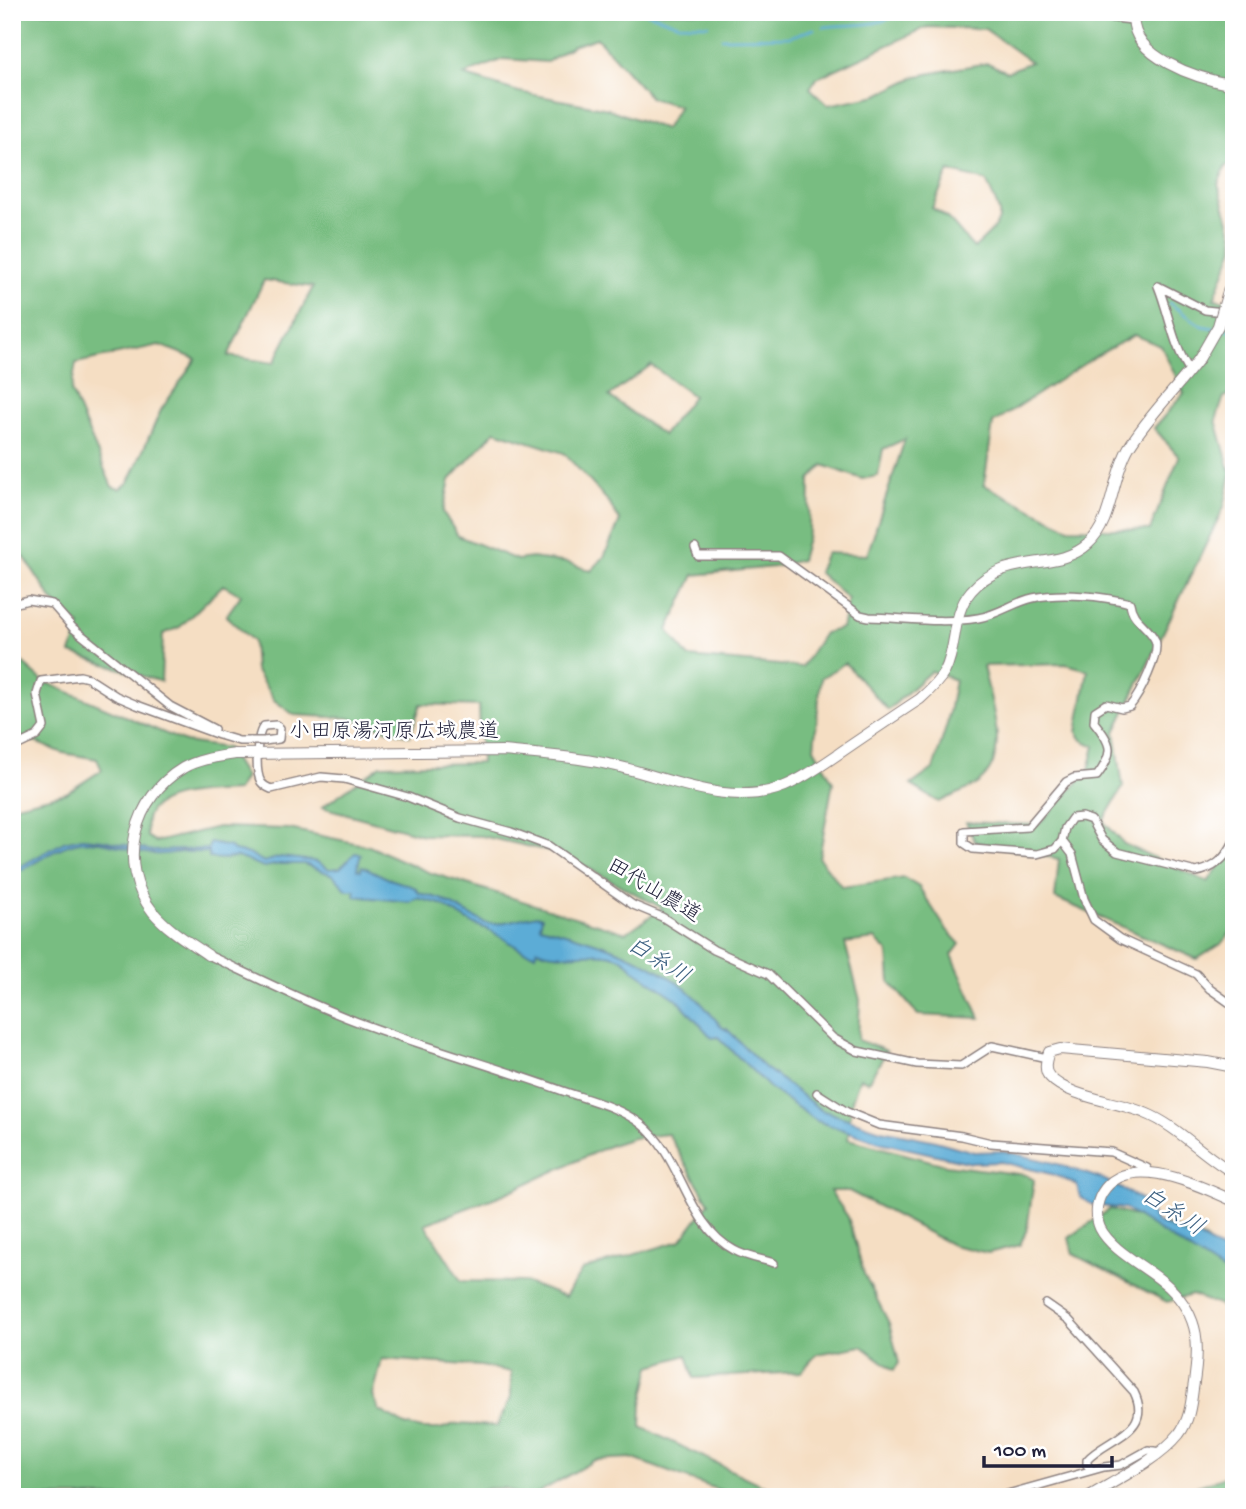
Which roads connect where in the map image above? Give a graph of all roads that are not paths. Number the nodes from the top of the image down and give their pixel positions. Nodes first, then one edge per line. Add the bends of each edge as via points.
1 (1096, 12) edge
2 (1133, 16) edge
3 (1234, 85) edge
4 (1232, 283) edge
5 (1234, 313) edge
6 (1190, 371) junction
7 (695, 548) dead end
8 (17, 603) dead end
9 (957, 620) junction
10 (219, 735) junction
11 (12, 748) edge
12 (258, 753) junction
13 (1062, 841) junction
14 (1234, 841) edge
15 (208, 955) joint
16 (1234, 1006) edge
17 (1047, 1058) junction
18 (1234, 1067) edge
19 (817, 1093) dead end
20 (1150, 1172) junction
21 (1234, 1173) edge
22 (1234, 1201) edge
23 (774, 1263) dead end
24 (1046, 1304) dead end
25 (1160, 1452) junction
26 (1092, 1471) junction
27 (997, 1497) edge
28 (1087, 1497) edge

1 - 2 street via 1106,17
2 - 3 street via 1138,39 1157,57 1185,71
4 - 6 street, 小田原湯河原広域農道, bridge via 1218,326
5 - 6 street via 1205,310 1158,286
6 - 9 street, 小田原湯河原広域農道 via 1131,444 1116,475 1108,512 1087,545 1062,557 991,574 969,594
7 - 9 street via 698,556 779,556 860,615
8 - 10 street via 52,604 73,628 170,706
9 - 12 street, 小田原湯河原広域農道 via 944,672 934,687 816,769 761,793 714,793 602,763 543,754
9 - 13 street via 996,613 1032,598 1101,597 1130,603 1133,616 1155,640 1153,662 1130,706 1106,704 1095,711 1094,722 1110,747 1097,776 1066,782 1028,827 964,831 963,837 973,849 1037,854 1055,849
10 - 11 street via 126,701 80,676 41,681 37,694 44,727 37,736
10 - 12 street, bridge via 239,741 251,741 264,741 279,738 280,728 270,724 260,730
12 - 15 street, 小田原湯河原広域農道 via 209,758 185,767 148,800 136,826 136,877 153,911
12 - 17 street, 田代山農道 via 260,781 271,789 321,777 344,779 549,846 633,905 662,917 713,950 768,974 834,1038 858,1051 948,1066 970,1062 992,1046
13 - 14 street via 1072,818 1082,817 1091,820 1102,840 1117,852 1196,872 1219,862
13 - 16 street via 1072,854 1094,920 1119,939 1196,974
15 - 23 street, 小田原湯河原広域農道 via 329,1011 619,1111 657,1141 710,1231 736,1251
17 - 18 street via 1053,1050 1068,1049
17 - 21 street via 1047,1075 1055,1082 1143,1111
19 - 20 street via 879,1125 991,1143 1111,1152
20 - 22 street via 1171,1175
20 - 25 street via 1118,1179 1104,1190 1096,1209 1107,1238 1170,1288 1184,1306 1198,1341 1188,1418
24 - 26 street via 1069,1320 1138,1399 1133,1427 1095,1451 1087,1460
25 - 26 street via 1148,1450 1121,1465
25 - 28 street
26 - 27 street

